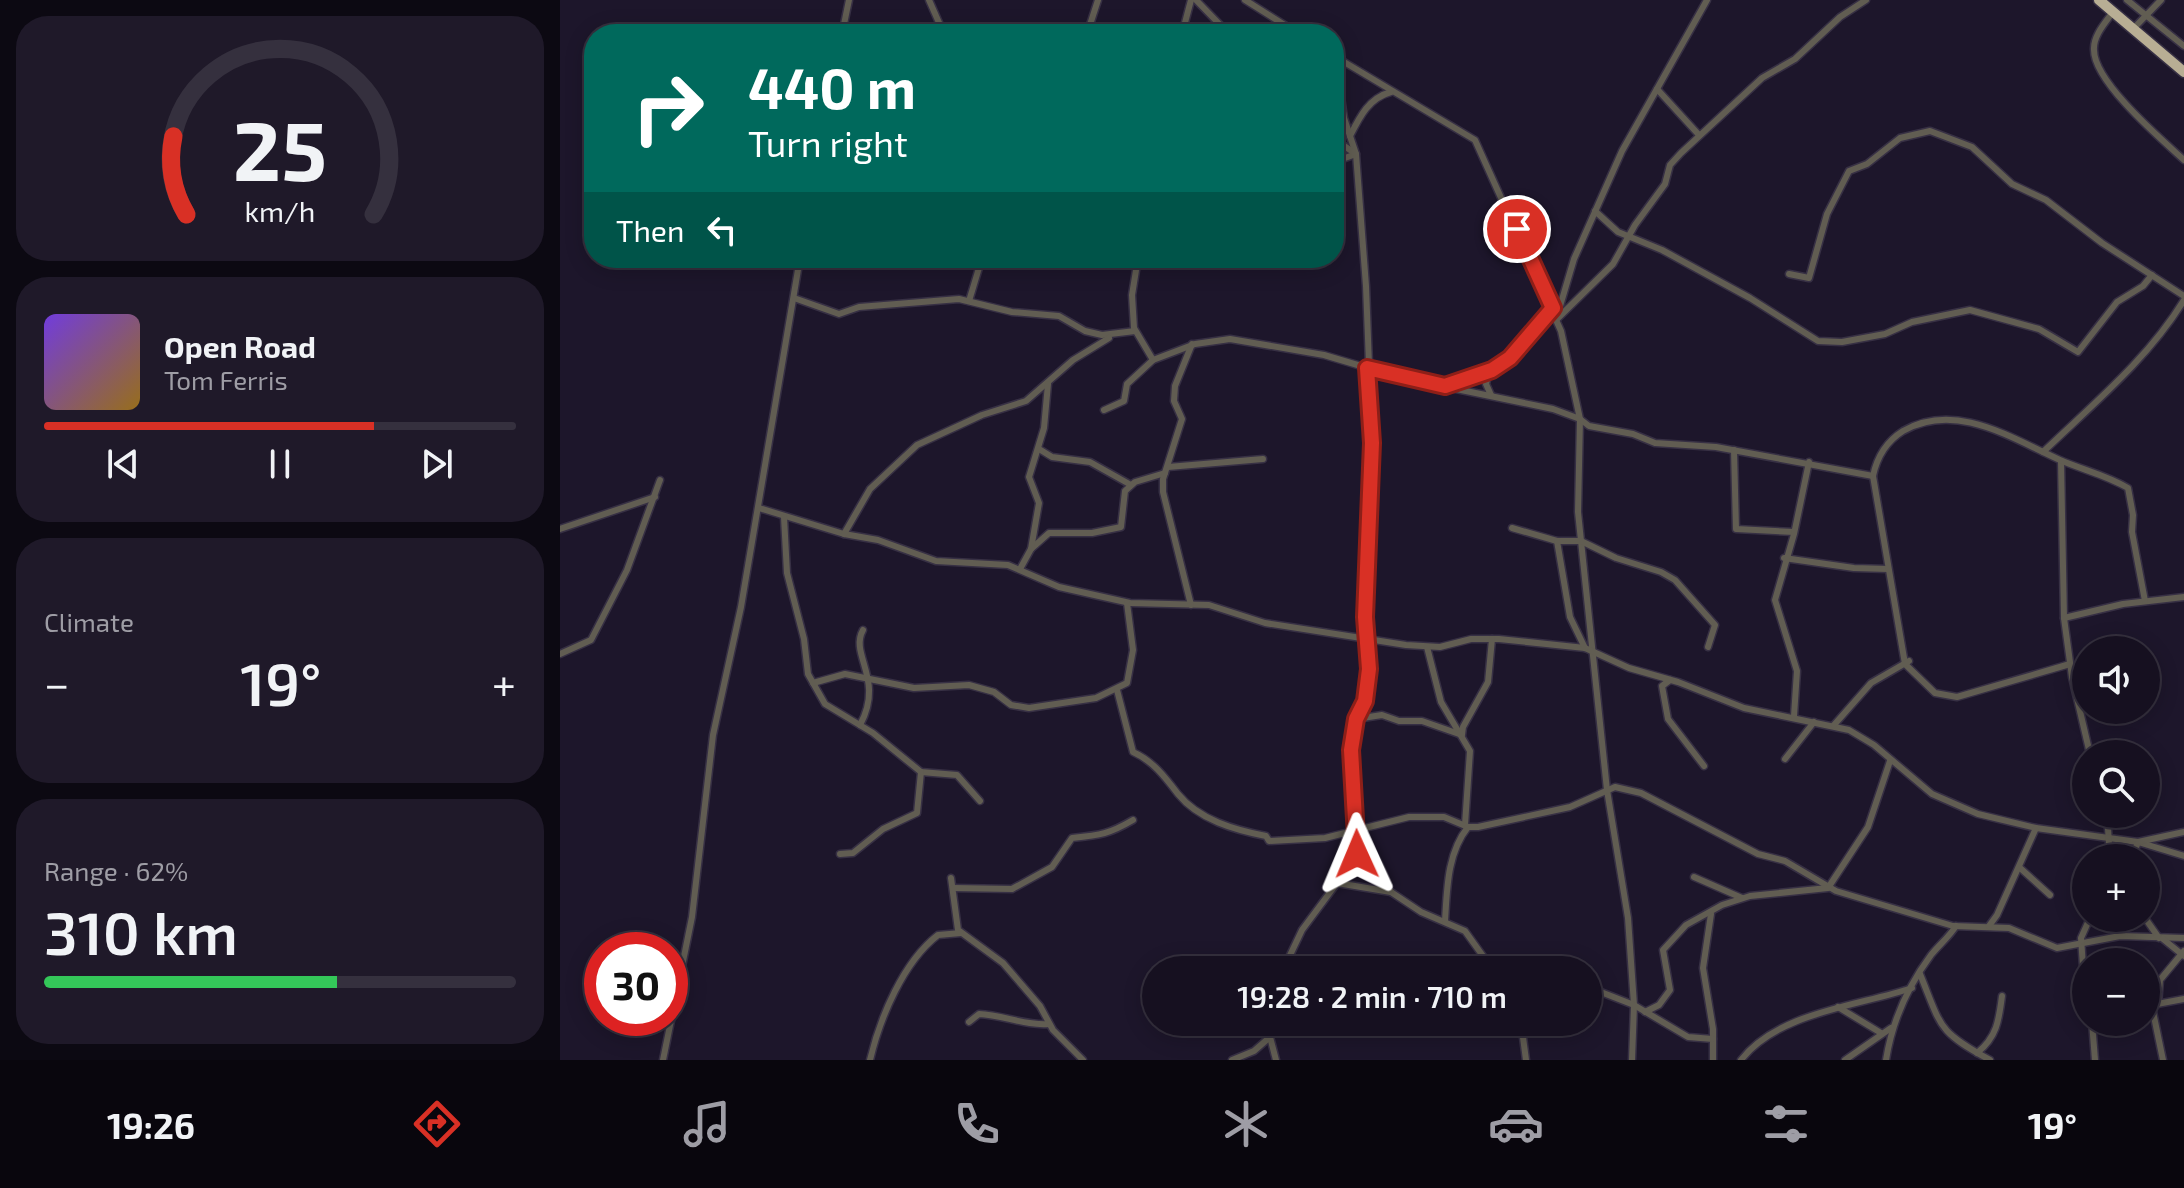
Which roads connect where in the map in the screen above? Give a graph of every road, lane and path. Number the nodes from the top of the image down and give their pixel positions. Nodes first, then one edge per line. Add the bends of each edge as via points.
1 (849, 0) edge
2 (929, 0) edge
3 (1098, 0) edge
4 (1194, 0) edge
5 (1246, 0) edge
6 (1707, 0) edge
7 (1866, 0) edge
8 (2099, 0) edge
9 (2127, 0) edge
10 (2161, 0) edge
11 (2113, 12) junction
12 (2146, 16) junction
13 (844, 24) edge
14 (940, 24) edge
15 (1090, 24) edge
16 (1186, 24) edge
17 (1219, 24) edge
18 (1283, 24) edge
19 (2133, 29) junction
20 (2184, 46) edge
21 (1344, 63) edge
22 (2184, 72) edge
23 (1657, 89) junction
24 (1391, 92) junction
25 (1344, 106) edge
26 (1699, 135) junction
27 (1350, 136) junction
28 (1344, 146) edge
29 (1356, 154) junction
30 (1344, 158) edge
31 (2184, 160) edge
32 (1595, 211) junction
33 (1628, 236) junction
34 (798, 268) edge
35 (979, 268) edge
36 (1136, 268) edge
37 (1789, 274) dead end
38 (2152, 275) junction
39 (794, 298) junction
40 (2184, 298) edge
41 (969, 301) junction
42 (1553, 308) junction
43 (1557, 319) junction
44 (1135, 331) junction
45 (1111, 336) junction
46 (1192, 344) junction
47 (1153, 360) junction
48 (1367, 368) junction
49 (1489, 371) junction
50 (1048, 384) junction
51 (1445, 386) junction
52 (1491, 395) junction
53 (1104, 410) dead end
54 (1580, 419) junction
55 (1039, 449) junction
56 (1734, 450) junction
57 (2043, 452) junction
58 (1263, 459) dead end
59 (2061, 461) junction
60 (1809, 462) junction
61 (1167, 470) junction
62 (1873, 476) junction
63 (660, 480) dead end
64 (1131, 485) junction
65 (655, 497) junction
66 (759, 508) junction
67 (784, 517) junction
68 (1512, 528) dead end
69 (560, 529) edge
70 (1794, 532) junction
71 (844, 534) junction
72 (1557, 541) junction
73 (1581, 541) junction
74 (1031, 549) junction
75 (1784, 558) junction
76 (1020, 569) junction
77 (1888, 569) junction
78 (2184, 597) edge
79 (2145, 601) junction
80 (1127, 603) junction
81 (1191, 605) junction
82 (2064, 618) junction
83 (863, 630) dead end
84 (1368, 639) junction
85 (1492, 639) junction
86 (1427, 647) junction
87 (1708, 647) dead end
88 (1585, 648) junction
89 (1593, 652) junction
90 (560, 654) edge
91 (1907, 662) junction
92 (2070, 664) junction
93 (868, 676) junction
94 (1670, 680) junction
95 (813, 683) junction
96 (1117, 690) junction
97 (1794, 716) junction
98 (1356, 719) junction
99 (1814, 722) junction
100 (860, 725) junction
101 (1834, 725) junction
102 (1462, 735) junction
103 (2087, 740) edge
104 (1785, 759) dead end
105 (1890, 761) junction
106 (1704, 766) dead end
107 (921, 772) junction
108 (1607, 790) junction
109 (980, 801) dead end
110 (1133, 820) dead end
111 (1467, 826) junction
112 (2036, 828) junction
113 (2109, 828) edge
114 (1357, 830) junction
115 (2184, 832) edge
116 (2111, 839) junction
117 (2138, 842) junction
118 (1355, 844) junction
119 (2111, 844) edge
120 (840, 854) dead end
121 (2184, 856) edge
122 (2019, 867) junction
123 (1694, 877) dead end
124 (951, 878) dead end
125 (1337, 883) junction
126 (953, 888) junction
127 (1828, 888) junction
128 (1391, 892) junction
129 (2050, 895) dead end
130 (1743, 898) junction
131 (1711, 914) junction
132 (1445, 921) junction
133 (1956, 926) junction
134 (1989, 926) junction
135 (2086, 932) edge
136 (2156, 932) edge
137 (961, 933) junction
138 (2161, 938) junction
139 (2184, 938) edge
140 (2082, 945) junction
141 (2082, 948) edge
142 (2183, 954) edge
143 (1290, 956) edge
144 (1483, 956) edge
145 (1920, 974) junction
146 (2160, 980) edge
147 (1912, 988) junction
148 (1602, 992) edge
149 (2002, 996) dead end
150 (2184, 999) edge
151 (2160, 1003) edge
152 (1634, 1005) junction
153 (1838, 1007) junction
154 (1645, 1012) junction
155 (969, 1022) dead end
156 (1049, 1024) junction
157 (1891, 1028) junction
158 (1881, 1033) junction
159 (1523, 1036) edge
160 (2093, 1036) edge
161 (2160, 1036) edge
162 (1270, 1037) joint
163 (1713, 1039) junction
164 (1977, 1053) junction
165 (663, 1060) edge
166 (870, 1060) edge
167 (1083, 1060) edge
168 (1232, 1060) edge
169 (1276, 1060) edge
170 (1526, 1060) edge
171 (1632, 1060) edge
172 (1713, 1060) edge
173 (1741, 1060) edge
174 (1845, 1060) edge
175 (1886, 1060) edge
176 (1990, 1060) edge
177 (2095, 1060) edge
178 (2163, 1060) edge

1 - 13 street
2 - 14 street
3 - 15 street
4 - 16 street
4 - 17 street
5 - 18 street
6 - 23 street
7 - 26 street via 1795,59 1762,78
8 - 11 highway
9 - 12 street
10 - 12 street
11 - 19 highway
11 - 31 street via 2097,36 2095,58 2147,126
12 - 19 street
12 - 20 street
19 - 22 highway
21 - 24 street
23 - 26 street
23 - 32 street
24 - 27 street via 1369,104
24 - 42 street via 1475,140
25 - 27 street
26 - 33 street via 1670,165 1665,184
27 - 29 street
28 - 29 street
29 - 30 street
29 - 48 street
32 - 33 street
32 - 43 street
33 - 38 street via 1750,298 1818,341 1885,334 1912,322 1970,310 2039,329 2078,352 2117,302
33 - 43 street via 1613,264
34 - 39 street
35 - 41 street
36 - 44 street
37 - 38 street via 1809,278 1827,214 1849,171 1900,138 1930,131 1972,147 2012,184 2046,200
38 - 40 street
39 - 41 street via 839,314 859,307
39 - 66 street
40 - 57 street via 2164,329 2092,409
41 - 45 street via 1059,316 1085,331
42 - 43 street
42 - 49 street via 1510,358
43 - 54 street
44 - 45 street
44 - 47 street
45 - 50 street
46 - 47 street
46 - 48 street via 1230,339
46 - 61 street via 1175,386 1174,401 1182,419
47 - 53 street via 1127,384 1124,401
48 - 51 street
48 - 84 street via 1372,443
49 - 51 street
49 - 52 street via 1486,384
50 - 55 street
50 - 71 street via 1026,401 917,445 870,489
51 - 52 street
52 - 54 street
54 - 56 street via 1655,443
54 - 73 street
55 - 64 street via 1052,457 1090,462
55 - 74 street via 1029,477 1039,503
56 - 60 street
56 - 70 street via 1736,529
57 - 59 street
57 - 62 street via 1988,427 1952,418 1922,421 1884,448
58 - 61 street
59 - 79 street via 2128,488
59 - 82 street
60 - 62 street
60 - 70 street
61 - 64 street
61 - 81 street via 1163,492
62 - 77 street
63 - 65 street
64 - 74 street via 1122,499 1121,527 1049,533
65 - 69 street
65 - 90 street via 627,570 591,640
66 - 67 street
66 - 165 street via 713,735 692,917
67 - 71 street
67 - 95 street via 787,573
68 - 72 street
70 - 75 street
71 - 76 street via 936,561 986,561
72 - 73 street
72 - 88 street via 1570,617
73 - 87 street via 1675,580 1715,625
73 - 89 street
74 - 76 street
75 - 77 street
75 - 97 street via 1775,600 1797,671
76 - 80 street via 1059,587
77 - 91 street
78 - 79 street
79 - 82 street
80 - 81 street
80 - 96 street via 1133,650 1127,683
81 - 84 street
82 - 92 street
83 - 93 street via 859,644
84 - 86 street
84 - 98 street via 1367,689
85 - 86 street
85 - 88 street
85 - 102 street via 1488,682
86 - 102 street via 1441,702
88 - 89 street
89 - 94 street
89 - 108 street
91 - 92 street via 1935,693 1957,697
91 - 101 street via 1871,683
92 - 103 street
93 - 95 street via 845,674
93 - 96 street via 914,688 982,687 1011,705 1029,708 1080,702
93 - 100 street via 871,706
94 - 97 street via 1744,708
94 - 106 street via 1662,686 1668,719
95 - 100 street via 825,704
96 - 114 street via 1131,749 1213,820 1269,841
97 - 99 street
98 - 102 street via 1382,715 1422,721
98 - 114 street via 1351,750
99 - 101 street
99 - 104 street
100 - 107 street
101 - 105 street via 1862,737
102 - 111 street via 1470,751
105 - 112 street via 1947,802
105 - 127 street via 1868,827
107 - 109 street via 957,775
107 - 120 street via 917,813 883,829 853,853
108 - 111 street via 1570,807
108 - 127 street via 1641,793 1758,854 1785,861
108 - 152 street via 1628,918
110 - 126 street via 1101,836 1072,838 1052,867 1012,889
111 - 114 street via 1444,817 1409,817
111 - 132 street via 1451,868
112 - 116 street
112 - 122 street
113 - 116 street
114 - 118 street
115 - 117 street
116 - 117 street
116 - 119 street
117 - 121 street
118 - 125 street
118 - 128 street via 1361,861
122 - 129 street
122 - 134 street
123 - 130 street
124 - 126 street
125 - 128 street
125 - 143 street
126 - 137 street
127 - 130 street
127 - 133 street
128 - 132 street
130 - 131 street
131 - 154 street via 1696,918 1668,940 1663,950 1670,990
131 - 163 street via 1703,968
132 - 144 street via 1465,931
133 - 134 street
133 - 145 street
134 - 140 street via 2009,928 2057,948
135 - 140 street
136 - 138 street
137 - 156 street via 1003,963
137 - 166 street via 938,935 909,968
138 - 139 street
138 - 140 street via 2120,936
138 - 142 street
140 - 141 street
142 - 146 street
145 - 147 street
145 - 164 street via 1941,1026 1951,1039
147 - 153 street
147 - 157 street
148 - 152 street
149 - 164 street via 1998,1027
150 - 151 street
152 - 154 street
152 - 171 street
153 - 158 street
153 - 173 street via 1761,1041
154 - 163 street via 1688,1037
155 - 156 street via 979,1014
156 - 167 street
157 - 158 street
157 - 175 street
158 - 174 street
159 - 170 street
160 - 177 street
161 - 178 street
162 - 168 street
162 - 169 street
163 - 172 street
164 - 176 street

